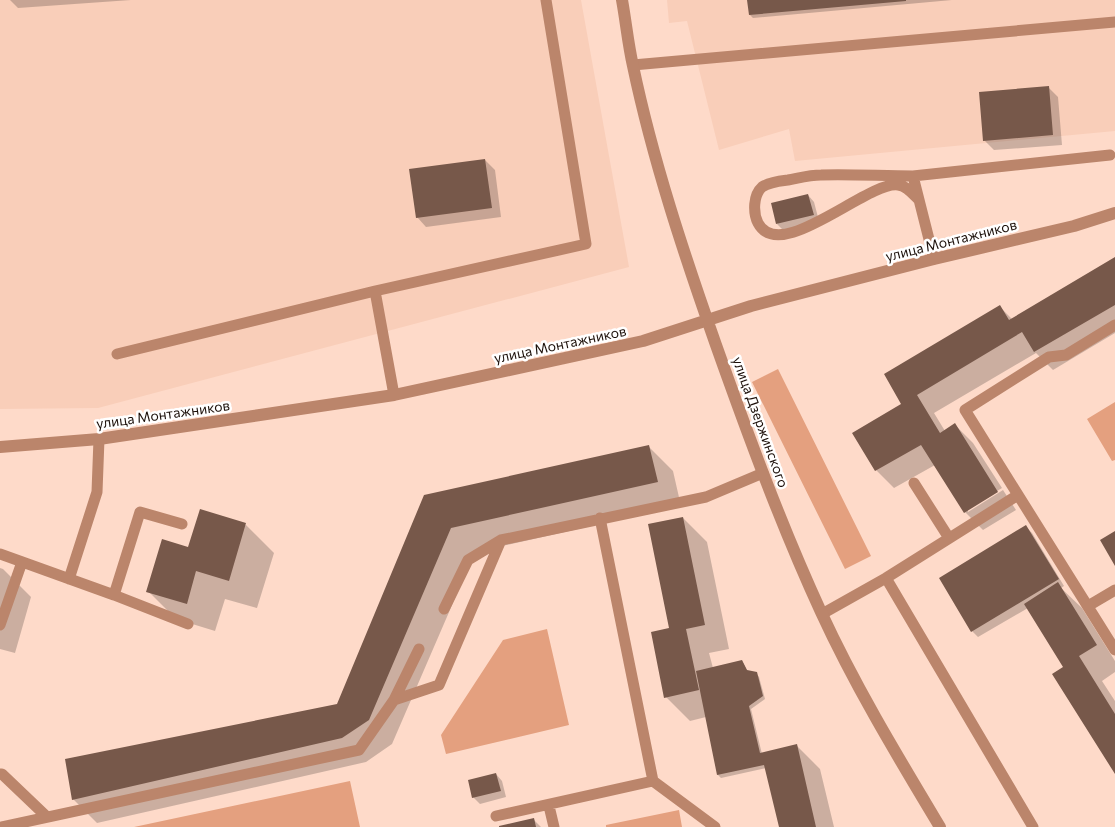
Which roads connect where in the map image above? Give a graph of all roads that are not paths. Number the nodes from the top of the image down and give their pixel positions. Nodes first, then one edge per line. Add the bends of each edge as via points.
1 (546, 0) edge
2 (622, 0) edge
3 (1115, 22) edge
4 (633, 65) junction
5 (1110, 155) dead end
6 (913, 176) junction
7 (919, 200) junction
8 (1115, 213) edge
9 (934, 259) junction
10 (375, 291) junction
11 (708, 319) junction
12 (1115, 325) edge
13 (116, 354) dead end
14 (394, 395) junction
15 (99, 439) junction
16 (0, 447) edge
17 (763, 473) junction
18 (914, 482) dead end
19 (1018, 495) junction
20 (600, 518) junction
21 (182, 524) dead end
22 (949, 538) junction
23 (501, 540) junction
24 (0, 554) edge
25 (22, 562) junction
26 (886, 578) junction
27 (69, 579) junction
28 (1115, 590) edge
29 (114, 594) junction
30 (1088, 606) junction
31 (444, 609) dead end
32 (822, 614) junction
33 (188, 624) dead end
34 (0, 625) edge
35 (419, 649) dead end
36 (1115, 650) edge
37 (394, 700) junction
38 (0, 774) edge
39 (653, 781) junction
40 (549, 806) junction
41 (46, 816) junction
42 (496, 816) dead end
43 (2, 827) edge
44 (554, 827) edge
45 (715, 827) edge
46 (940, 827) edge
47 (1033, 827) edge

1 - 10 lane via 586,244
2 - 4 street, улица Дзержинского
3 - 4 lane
4 - 11 street, улица Дзержинского via 648,130
5 - 6 lane
6 - 7 lane
6 - 7 lane via 820,174 771,183 762,187 757,195 754,208 757,222 763,230 785,235 828,218 868,194 889,186 906,188
7 - 9 lane
8 - 9 street, улица Монтажников via 1074,226
9 - 11 street, улица Монтажников
10 - 13 lane
10 - 14 lane
11 - 14 street, улица Монтажников via 643,341
11 - 17 street, улица Дзержинского
12 - 19 lane via 1066,355 1048,357 965,410
14 - 15 street, улица Монтажников
15 - 16 street, улица Монтажников
15 - 27 lane via 96,492
17 - 20 lane via 706,496
17 - 32 street, улица Дзержинского
18 - 22 lane
19 - 22 lane
19 - 30 lane
20 - 23 lane
20 - 39 lane
21 - 29 lane via 140,512
22 - 26 lane
23 - 31 lane via 468,560
23 - 37 lane via 439,685
24 - 25 lane
25 - 27 lane
25 - 34 lane
26 - 32 lane
26 - 47 lane
27 - 29 lane
28 - 30 lane
29 - 33 lane
30 - 36 lane
32 - 46 street, улица Дзержинского via 882,728
35 - 37 lane
37 - 41 lane via 359,750
38 - 41 lane
39 - 40 lane
39 - 45 lane
40 - 42 lane
40 - 44 lane
41 - 43 lane

